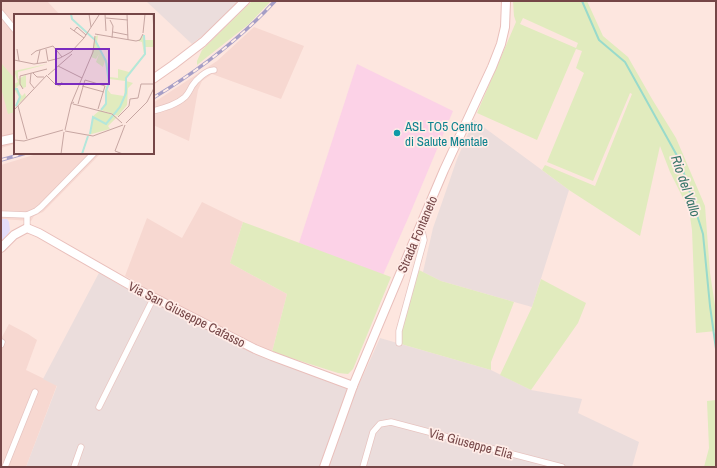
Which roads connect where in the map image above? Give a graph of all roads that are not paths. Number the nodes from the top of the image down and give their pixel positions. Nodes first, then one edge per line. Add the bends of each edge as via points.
1 (245, 1) edge
2 (506, 1) edge
3 (1, 13) edge
4 (14, 29) edge
5 (214, 70) dead end
6 (154, 78) edge
7 (154, 111) edge
8 (14, 138) edge
9 (1, 141) edge
10 (93, 154) edge
11 (1, 214) edge
12 (27, 215) junction
13 (421, 226) junction
14 (27, 228) junction
15 (1, 248) edge
16 (154, 297) junction
17 (399, 343) dead end
18 (353, 386) junction
19 (35, 392) dead end
20 (99, 407) dead end
21 (81, 447) dead end
22 (328, 455) junction
23 (4, 467) edge
24 (74, 467) edge
25 (319, 467) edge
26 (324, 467) edge
27 (363, 467) edge
28 (562, 467) edge

1 - 6 street via 203,42
2 - 13 street, Strada Fontaneto via 505,27 501,44
3 - 4 street
5 - 7 street via 210,70 195,82 181,100
8 - 9 street
10 - 12 street via 36,211
11 - 12 street
12 - 14 street
13 - 17 street via 424,240 399,331
13 - 18 street, Strada Fontaneto
14 - 15 street via 14,235
14 - 16 street, Via San Giuseppe Cafasso
16 - 18 street, Via San Giuseppe Cafasso via 261,351
16 - 20 street
18 - 22 street, Strada Fontaneto
19 - 23 street
21 - 24 street
22 - 25 street
22 - 26 street, Strada Fontaneto
27 - 28 street, Via Giuseppe Elia via 372,432 380,424 391,422

